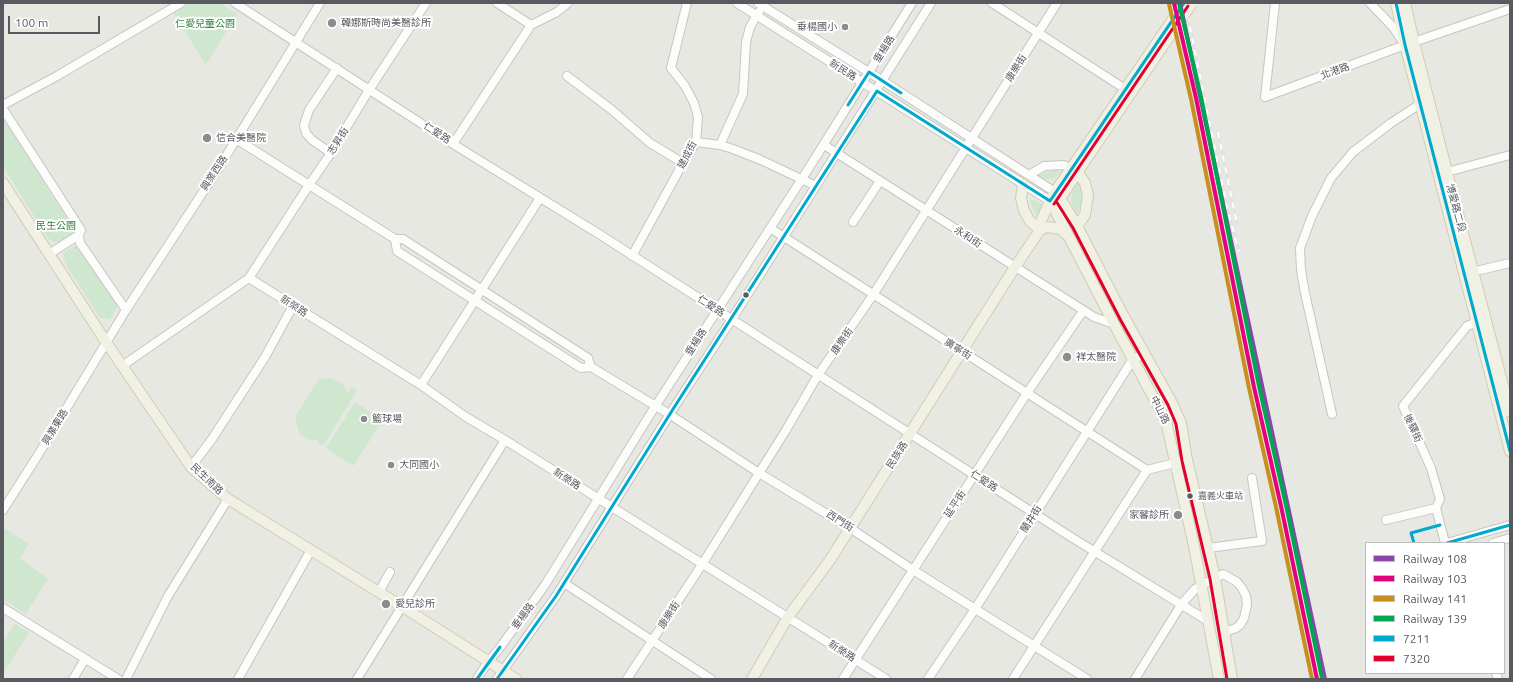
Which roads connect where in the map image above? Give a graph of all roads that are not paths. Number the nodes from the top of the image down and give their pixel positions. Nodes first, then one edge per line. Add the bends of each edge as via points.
1 (181, 3) edge
2 (234, 3) edge
3 (320, 3) edge
4 (426, 3) edge
5 (497, 3) edge
6 (568, 3) edge
7 (687, 3) edge
8 (737, 3) edge
9 (912, 3) edge
10 (931, 3) edge
11 (992, 3) edge
12 (1057, 3) edge
13 (1179, 3) edge
14 (1184, 3) edge
15 (1192, 3) edge
16 (1275, 3) edge
17 (1370, 3) edge
18 (1396, 3) edge
19 (1405, 3) edge
20 (760, 5) edge
21 (1510, 9) edge
22 (757, 15) junction
23 (531, 25) junction
24 (1038, 33) junction
25 (295, 42) junction
26 (1409, 43) junction
27 (337, 68) junction
28 (869, 72) junction
29 (567, 76) dead end
30 (883, 80) junction
31 (862, 82) junction
32 (1119, 85) dead end
33 (369, 90) junction
34 (877, 91) junction
35 (1420, 104) junction
36 (3, 105) edge
37 (3, 109) edge
38 (236, 139) junction
39 (971, 139) junction
40 (696, 142) junction
41 (453, 144) junction
42 (720, 145) junction
43 (824, 145) junction
44 (966, 147) junction
45 (331, 152) junction
46 (837, 154) junction
47 (1510, 155) edge
48 (1081, 161) junction
49 (683, 163) junction
50 (1075, 171) junction
51 (1447, 172) junction
52 (802, 178) junction
53 (1026, 180) junction
54 (880, 181) junction
55 (3, 183) edge
56 (309, 185) junction
57 (816, 186) junction
58 (1058, 195) junction
59 (540, 198) junction
60 (1052, 204) junction
61 (926, 210) junction
62 (853, 222) dead end
63 (1077, 226) junction
64 (770, 228) junction
65 (1040, 230) junction
66 (79, 235) junction
67 (1069, 236) junction
68 (784, 237) junction
69 (395, 239) junction
70 (49, 254) junction
71 (632, 256) junction
72 (1510, 263) edge
73 (1462, 266) junction
74 (1015, 267) junction
75 (1473, 271) junction
76 (249, 278) junction
77 (482, 290) junction
78 (873, 295) junction
79 (476, 301) junction
80 (293, 306) junction
81 (126, 310) junction
82 (717, 310) junction
83 (1083, 311) junction
84 (732, 319) junction
85 (1480, 320) junction
86 (1126, 321) junction
87 (1114, 324) junction
88 (106, 342) junction
89 (962, 351) junction
90 (1144, 354) junction
91 (1133, 359) junction
92 (122, 366) junction
93 (591, 367) junction
94 (818, 375) junction
95 (421, 385) junction
96 (1027, 393) junction
97 (655, 407) junction
98 (1510, 412) edge
99 (669, 414) junction
100 (1332, 414) dead end
101 (1088, 431) junction
102 (910, 434) junction
103 (505, 440) junction
104 (1510, 451) edge
105 (1188, 460) junction
106 (1175, 462) junction
107 (191, 467) junction
108 (1147, 470) junction
109 (759, 473) junction
110 (974, 475) junction
111 (1252, 478) dead end
112 (598, 498) junction
113 (228, 499) junction
114 (612, 507) junction
115 (1436, 508) junction
116 (3, 510) edge
117 (1034, 513) junction
118 (1386, 520) dead end
119 (1510, 525) edge
120 (850, 528) junction
121 (1510, 538) edge
122 (1446, 542) edge
123 (1450, 542) edge
124 (1496, 542) edge
125 (1208, 548) junction
126 (311, 550) junction
127 (1094, 552) junction
128 (703, 564) junction
129 (913, 570) junction
130 (390, 572) dead end
131 (1215, 578) junction
132 (564, 583) junction
133 (1201, 586) junction
134 (379, 592) junction
135 (1181, 605) junction
136 (403, 607) junction
137 (3, 608) edge
138 (975, 609) junction
139 (788, 617) junction
140 (1208, 621) junction
141 (1225, 632) junction
142 (652, 642) junction
143 (1034, 646) junction
144 (86, 659) junction
145 (856, 660) junction
146 (488, 662) junction
147 (500, 675) edge
148 (73, 679) edge
149 (118, 679) edge
150 (126, 679) edge
151 (238, 679) edge
152 (357, 679) edge
153 (477, 679) edge
154 (516, 679) edge
155 (627, 679) edge
156 (711, 679) edge
157 (752, 679) edge
158 (843, 679) edge
159 (886, 679) edge
160 (928, 679) edge
161 (1013, 679) edge
162 (1087, 679) edge
163 (1135, 679) edge
164 (1219, 679) edge
165 (1232, 679) edge

1 - 36 street
2 - 25 street, 仁愛路
3 - 25 street, 興業西路
4 - 33 street, 志昇街
5 - 23 street
6 - 23 street via 557,12
7 - 40 street, 建成街 via 671,68 694,103 698,117
8 - 22 street, 新民路
9 - 28 street, 垂楊路
10 - 30 street, 垂楊路
11 - 24 street
12 - 24 street, 康樂街
13 - 48 street
14 - 48 main road
15 - 48 main road, bridge
16 - 26 street, 北港路 via 1265,97
17 - 26 street
18 - 26 main road, 博愛路二段
19 - 26 main road, 博愛路二段
20 - 22 street
20 - 28 street, 新民路
21 - 26 street, 北港路
22 - 31 street, 新民路
22 - 42 street via 746,42 742,94
23 - 41 street
24 - 32 street
24 - 39 street, 康樂街
25 - 27 street, 仁愛路
25 - 38 street, 興業西路
26 - 35 main road, 博愛路二段
26 - 51 main road, 博愛路二段
27 - 33 street, 仁愛路
27 - 45 street via 309,110 304,125 312,140
28 - 30 street, 新民路
28 - 31 street, 垂楊路
29 - 49 street via 650,143
30 - 34 street, 垂楊路
30 - 39 street, 新民路
31 - 34 street, 新民路
31 - 43 street, 垂楊路
33 - 41 street, 仁愛路
33 - 45 street, 志昇街
34 - 44 street, 新民路
34 - 46 street, 垂楊路
35 - 73 main road, 博愛路二段
35 - 100 street via 1353,152 1331,178 1300,248 1305,293
37 - 66 street via 81,230
38 - 56 street, 西門街
38 - 81 street, 興業西路
39 - 44 street, 康樂街
39 - 53 street, 新民路
40 - 42 street
40 - 49 street, 建成街
41 - 59 street, 仁愛路
42 - 52 street
43 - 46 street, 永和街
43 - 52 street, 垂楊路
44 - 53 street, 新民路
44 - 61 street, 康樂街
45 - 56 street, 志昇街
46 - 54 street, 永和街
46 - 57 street, 垂楊路
47 - 51 street
48 - 50 main road, 民族路
49 - 71 street, 建成街
50 - 53 street via 1064,165 1050,165 1037,170
50 - 58 main road, 民族路
50 - 63 main road via 1085,182 1088,199 1085,215
51 - 75 main road, 博愛路二段
52 - 57 street
52 - 64 street, 垂楊路
53 - 58 street, 新民路
53 - 60 street, 新民路
53 - 65 main road via 1021,198 1024,211 1030,222
54 - 61 street, 永和街
54 - 62 street
55 - 70 main road, 民生南路
56 - 69 street, 西門街
56 - 76 street, 志昇街
57 - 68 street, 垂楊路
58 - 60 main road, 民族路
58 - 63 main road, 中山路
59 - 71 street, 仁愛路
59 - 77 street
60 - 65 main road, 民族路 via 1041,221
60 - 67 main road, 中山路
61 - 74 street, 永和街
61 - 78 street, 康樂街
63 - 86 main road, 中山路
64 - 68 street, 廣寧街
64 - 82 street, 垂楊路
65 - 67 main road via 1047,227 1060,229
65 - 74 main road, 民族路
66 - 70 street
66 - 81 street via 80,243
67 - 87 main road, 中山路
68 - 78 street, 廣寧街
68 - 84 street, 垂楊路
69 - 77 street, 西門街 via 403,239
69 - 79 street, 西門街 via 397,251
70 - 88 main road, 民生南路
71 - 82 street, 仁愛路
72 - 75 street
73 - 75 street
73 - 85 main road, 博愛路二段
74 - 83 street, 永和街
74 - 89 main road, 民族路
75 - 85 main road, 博愛路二段
76 - 80 street, 新榮路
76 - 92 street
77 - 79 street
77 - 93 street, 西門街 via 588,358
78 - 89 street, 廣寧街
78 - 94 street, 康樂街
79 - 93 street, 西門街 via 581,368
79 - 95 street
80 - 95 street, 新榮路
80 - 107 street via 266,357 212,440
81 - 88 street, 興業西路
82 - 84 street, 仁愛路
82 - 97 street, 垂楊路
83 - 87 street, 永和街 via 1094,318
83 - 96 street, 延平街
84 - 94 street, 仁愛路
84 - 99 street, 垂楊路
85 - 98 main road, 博愛路二段
85 - 104 main road, 博愛路二段
85 - 115 street, 後驛街 via 1467,326 1403,406 1431,468 1440,499
86 - 87 main road
86 - 90 main road, 中山路
87 - 91 main road, 中山路
88 - 92 main road, 民生南路
88 - 116 street, 興業東路
89 - 96 street, 廣寧街
89 - 102 main road, 民族路
90 - 91 street
90 - 105 main road, 中山路 via 1179,418
91 - 101 street, 蘭井街
91 - 106 main road, 中山路 via 1166,421
92 - 107 main road, 民生南路
93 - 97 street, 西門街
94 - 102 street, 仁愛路
94 - 109 street, 康樂街
95 - 103 street, 新榮路 via 466,417
96 - 101 street, 廣寧街
96 - 110 street, 延平街
97 - 99 street, 西門街
97 - 112 street, 垂楊路
99 - 109 street, 西門街
99 - 114 street, 垂楊路
101 - 108 street, 廣寧街
101 - 117 street, 蘭井街
102 - 110 street, 仁愛路
102 - 120 main road, 民族路
103 - 112 street, 新榮路
103 - 136 street
105 - 106 street
105 - 125 main road, 中山路
106 - 108 street
106 - 133 main road, 中山路
107 - 113 main road, 民生南路
108 - 127 street
109 - 120 street, 西門街
109 - 128 street, 康樂街
110 - 117 street, 仁愛路
110 - 129 street, 延平街
111 - 125 street via 1262,541
112 - 114 street, 新榮路
112 - 146 street, 垂楊路 via 545,585
113 - 126 main road, 民生南路
113 - 150 street via 168,596
114 - 128 street, 新榮路
114 - 132 street, 垂楊路
115 - 118 street
115 - 122 street, 後驛街
117 - 127 street, 仁愛路
117 - 138 street, 蘭井街
119 - 123 street
120 - 129 street, 西門街
120 - 139 main road, 民族路
121 - 124 street
125 - 131 main road, 中山路
126 - 134 main road, 民生南路
126 - 151 street
127 - 135 street, 仁愛路
127 - 143 street
128 - 139 street, 新榮路
128 - 142 street, 康樂街
129 - 138 street, 西門街
129 - 145 street, 延平街
130 - 134 street
131 - 133 street
131 - 141 main road, 中山路
131 - 141 street via 1224,574 1237,582 1246,596 1246,612 1240,625
132 - 142 street
132 - 147 street, 垂楊路
133 - 135 street
133 - 140 main road, 中山路
134 - 136 main road, 民生南路
135 - 140 street, 仁愛路
135 - 163 street
136 - 146 main road, 民生南路
136 - 152 street
137 - 144 street
138 - 143 street, 西門街
138 - 160 street, 蘭井街
139 - 145 street, 新榮路
139 - 157 main road, 民族路
140 - 164 main road, 中山路
141 - 165 main road, 中山路
142 - 155 street, 康樂街
142 - 156 street
143 - 161 street
143 - 162 street, 西門街
144 - 148 street
144 - 149 street
145 - 158 street, 延平街
145 - 159 street, 新榮路
146 - 147 main road, 民生南路
146 - 153 street, 垂楊路
147 - 154 main road, 民生南路

